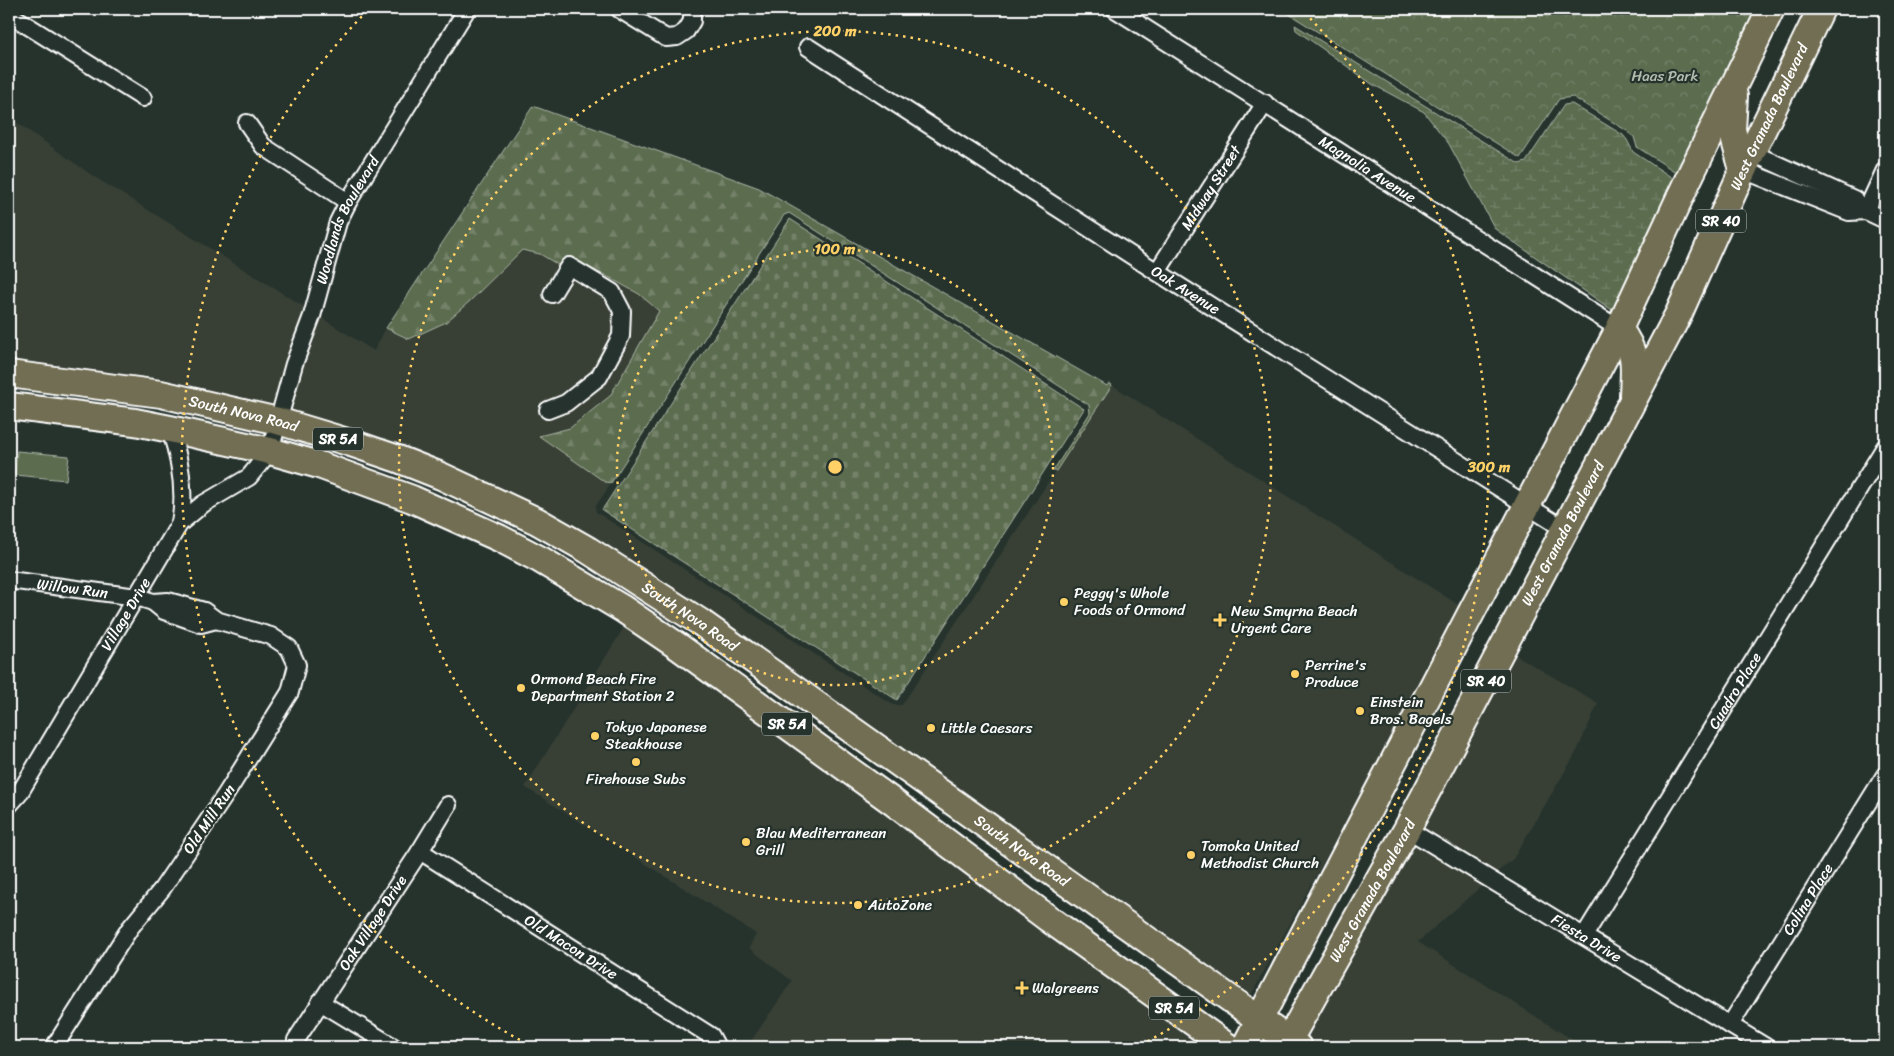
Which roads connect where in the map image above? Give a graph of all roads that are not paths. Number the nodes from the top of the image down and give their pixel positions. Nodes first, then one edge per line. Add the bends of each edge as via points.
1 (619, 9) edge
2 (692, 9) edge
3 (1115, 9) edge
4 (1771, 9) edge
5 (1821, 9) edge
6 (460, 11) edge
7 (9, 14) edge
8 (808, 47) dead end
9 (1735, 83) junction
10 (144, 98) dead end
11 (1265, 103) junction
12 (247, 123) dead end
13 (1748, 161) junction
14 (1885, 170) edge
15 (348, 202) junction
16 (1866, 211) junction
17 (1885, 220) edge
18 (1157, 272) junction
19 (552, 294) dead end
20 (1620, 329) junction
21 (9, 374) edge
22 (1632, 403) junction
23 (9, 406) edge
24 (548, 410) dead end
25 (278, 421) junction
26 (170, 429) junction
27 (1885, 447) edge
28 (270, 451) junction
29 (1527, 506) junction
30 (180, 523) junction
31 (1566, 530) junction
32 (9, 580) edge
33 (642, 583) junction
34 (136, 597) junction
35 (623, 609) junction
36 (1885, 776) edge
37 (893, 802) junction
38 (9, 805) edge
39 (448, 805) dead end
40 (966, 812) junction
41 (1407, 829) junction
42 (420, 851) junction
43 (1584, 936) junction
44 (320, 1002) junction
45 (1260, 1020) junction
46 (1730, 1025) junction
47 (296, 1040) dead end
48 (1290, 1045) edge
49 (54, 1047) edge
50 (394, 1047) edge
51 (717, 1047) edge
52 (1228, 1047) edge
53 (1245, 1047) edge
54 (1766, 1047) edge

1 - 2 street via 666,38 677,37 686,31 692,21
3 - 11 street, Magnolia Avenue
4 - 9 main road, SR 40
5 - 13 main road, West Granada Boulevard / SR 40
6 - 15 street, Woodlands Boulevard
7 - 10 street
8 - 18 street, Oak Avenue
9 - 13 main road via 1732,130
9 - 20 main road, SR 40
11 - 18 street, Midway Street
11 - 20 street, Magnolia Avenue
12 - 15 street via 263,146
13 - 16 street via 1849,212
13 - 22 main road, West Granada Boulevard / SR 40 via 1679,312
14 - 16 street
15 - 25 street, Woodlands Boulevard via 338,222
16 - 17 street
18 - 29 street, Oak Avenue
19 - 24 street via 570,266 612,292 622,311 621,336 599,377 566,403
20 - 22 main road via 1635,359
20 - 29 main road, SR 40
21 - 25 main road, South Nova Road / SR 5A via 161,394
22 - 31 main road, West Granada Boulevard / SR 40
23 - 26 main road, South Nova Road / SR 5A
25 - 28 street, Woodlands Boulevard
25 - 33 main road, South Nova Road / SR 5A via 351,442 441,476 537,521
26 - 28 main road, South Nova Road / SR 5A
26 - 30 street via 178,453 183,492
27 - 43 street, Cuadro Place
28 - 30 street, Village Drive via 249,477 203,504
28 - 35 main road, South Nova Road / SR 5A via 363,480 453,517 541,560
29 - 31 street, Oak Avenue
29 - 45 main road, SR 40
30 - 34 street, Village Drive
31 - 41 main road, West Granada Boulevard / SR 40
32 - 34 street, Willow Run
33 - 35 street
33 - 40 main road, South Nova Road / SR 5A
34 - 38 street, Village Drive via 19,794
34 - 49 street, Old Mill Run via 154,602 164,612 201,624 216,620 271,636 289,648 298,665 290,692 226,794 162,889 130,928
35 - 37 main road, South Nova Road / SR 5A
36 - 46 street, Colina Place
37 - 40 main road via 936,815
37 - 52 main road, South Nova Road / SR 5A
39 - 42 street, Oak Village Drive
40 - 45 main road, South Nova Road / SR 5A
41 - 43 street, Fiesta Drive
41 - 48 main road, West Granada Boulevard / SR 40
42 - 44 street, Oak Village Drive
42 - 51 street, Old Macon Drive via 711,1036
43 - 46 street, Fiesta Drive
44 - 47 street, Oak Village Drive
44 - 50 street
45 - 48 main road, South Nova Road / SR 5A
45 - 53 main road, SR 40
46 - 54 street, Fiesta Drive

